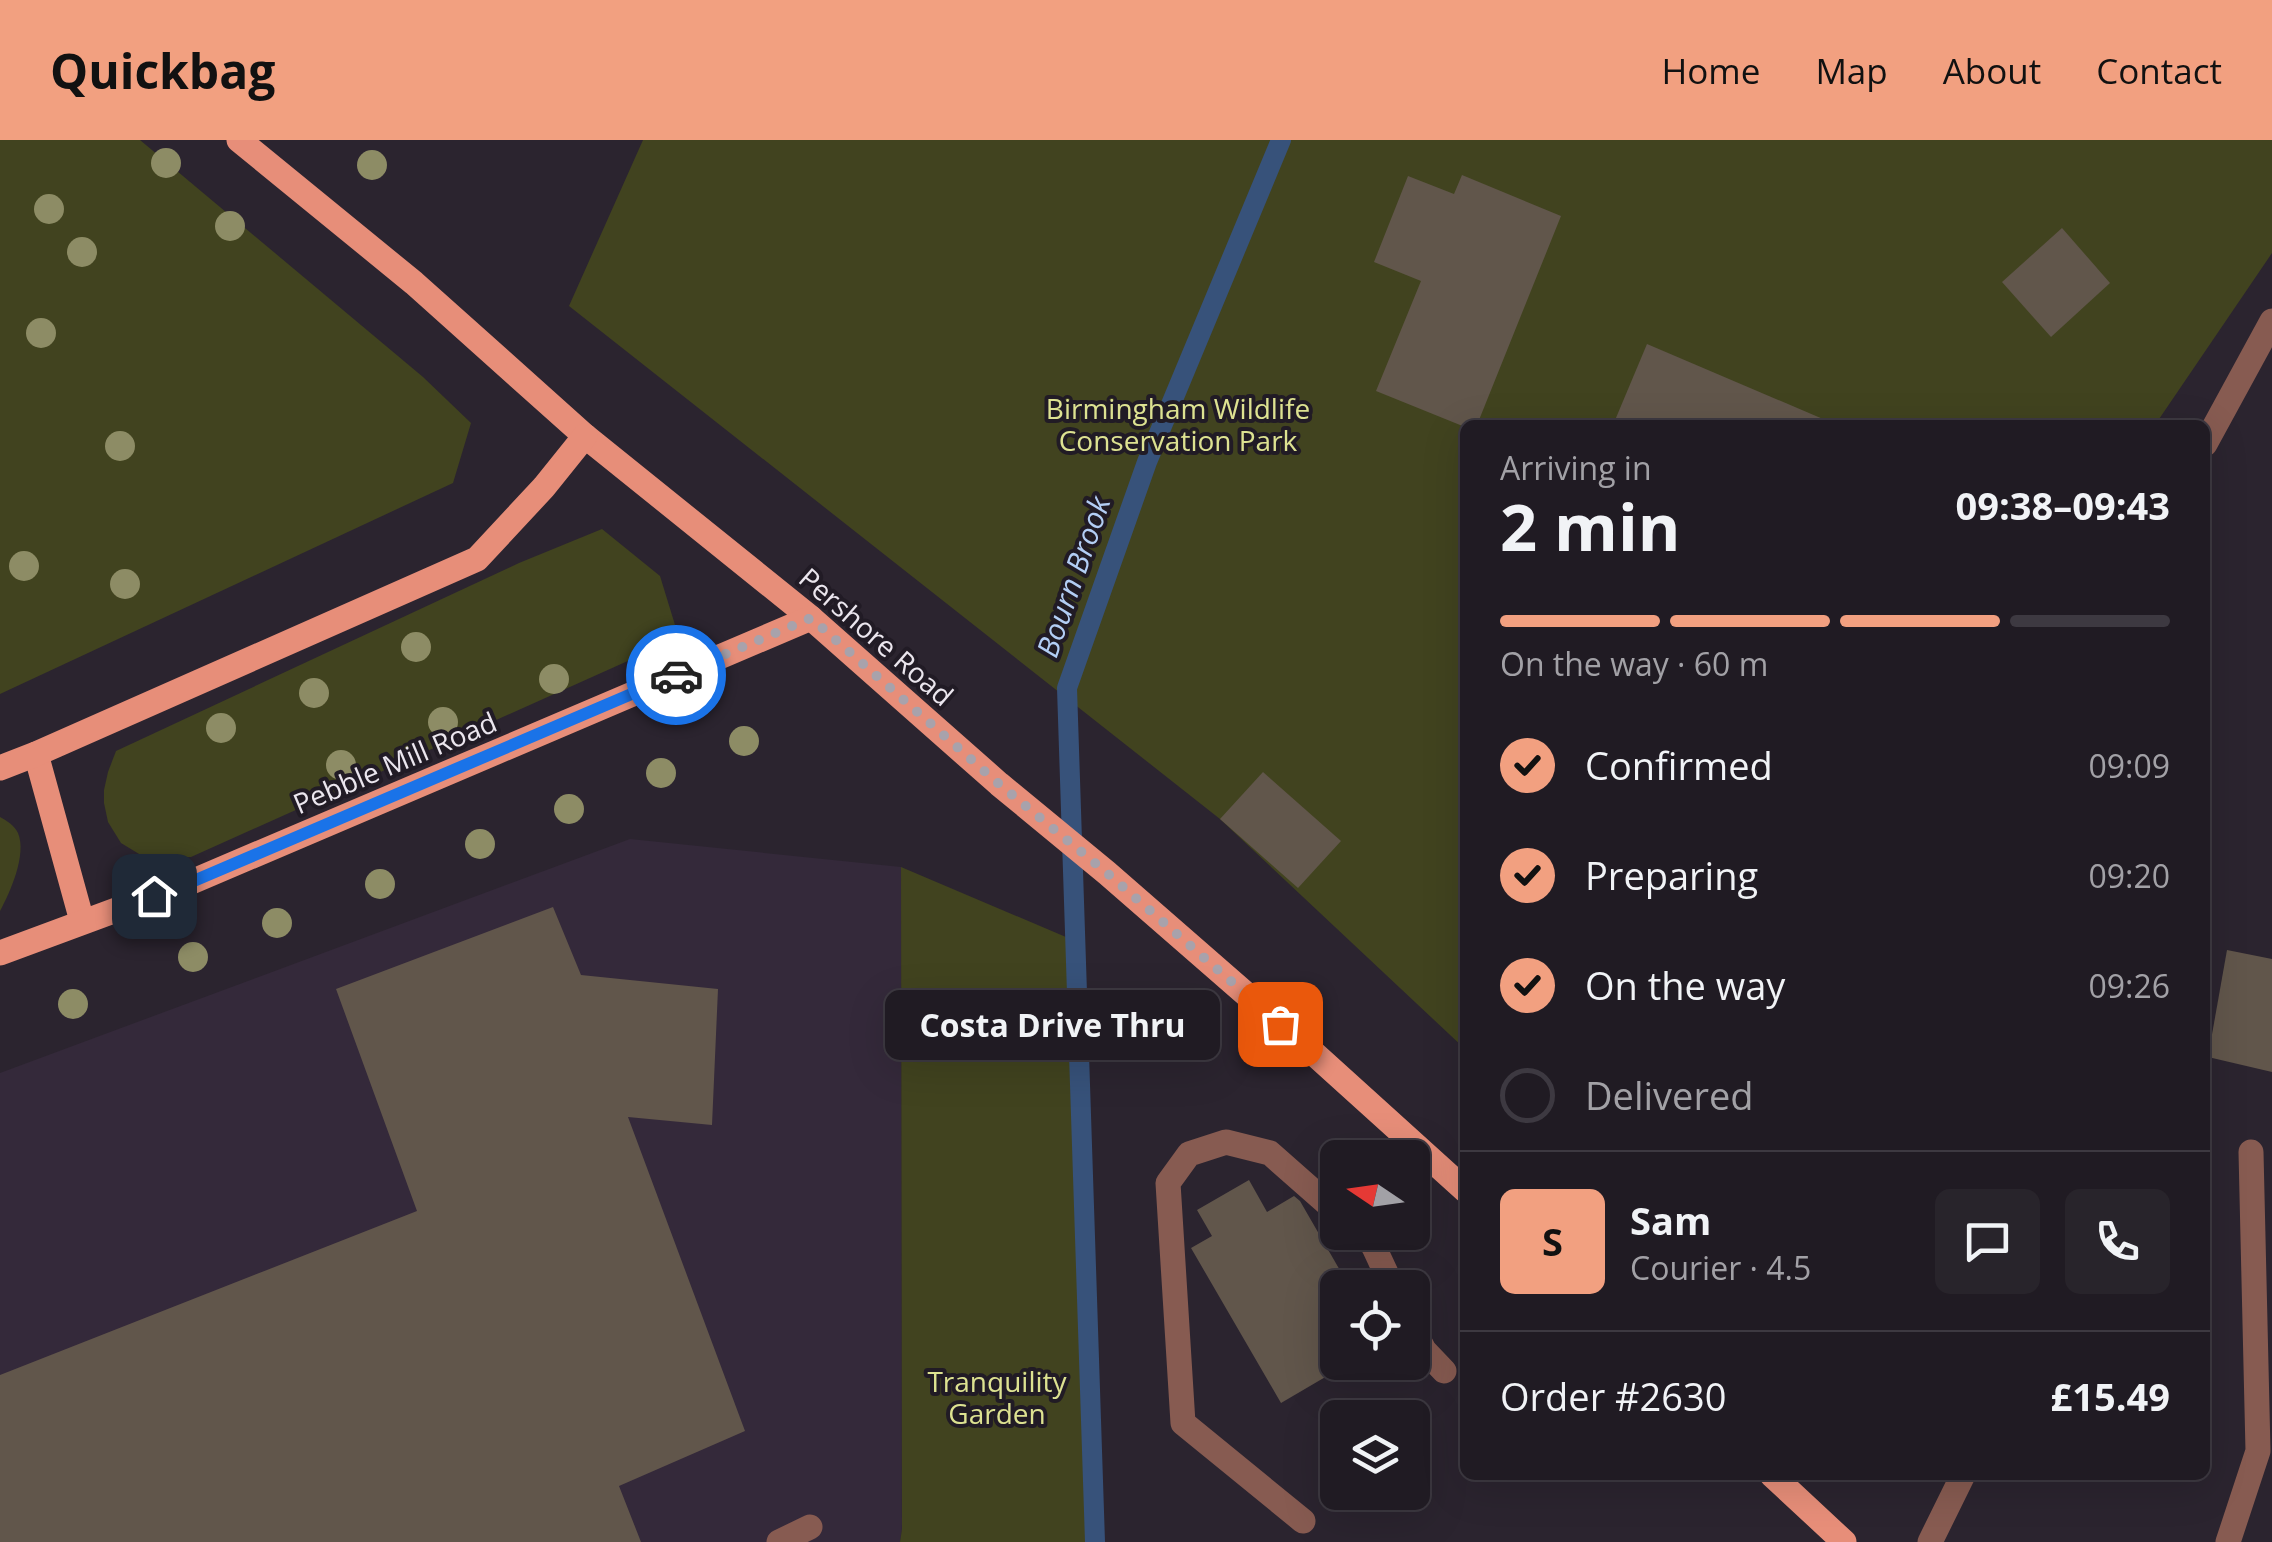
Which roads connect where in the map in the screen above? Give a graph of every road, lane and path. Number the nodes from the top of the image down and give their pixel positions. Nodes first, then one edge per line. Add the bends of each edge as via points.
1 (239, 140) edge
2 (2272, 321) edge
3 (2210, 435) edge
4 (584, 436) junction
5 (811, 618) junction
6 (36, 754) junction
7 (0, 768) edge
8 (82, 921) junction
9 (0, 954) edge
10 (2250, 1152) dead end
11 (1460, 1185) edge
12 (1320, 1197) edge
13 (1430, 1356) edge
14 (1444, 1371) dead end
15 (1777, 1480) edge
16 (1961, 1480) edge
17 (1304, 1521) dead end
18 (810, 1527) dead end
19 (779, 1542) edge
20 (1844, 1542) edge
21 (1930, 1542) edge
22 (2228, 1542) edge

1 - 4 main road, Pershore Road via 414,283
2 - 3 street
4 - 5 main road, Pershore Road
4 - 6 main road via 477,559
5 - 8 main road, Pebble Mill Road via 189,883
5 - 11 main road, Pershore Road
6 - 7 main road
6 - 8 main road
8 - 9 main road, Pebble Mill Road
10 - 22 street via 2258,1451
12 - 17 street via 1270,1153 1226,1142 1189,1154 1168,1183 1183,1423
13 - 14 street
15 - 20 main road
16 - 21 street
18 - 19 street

